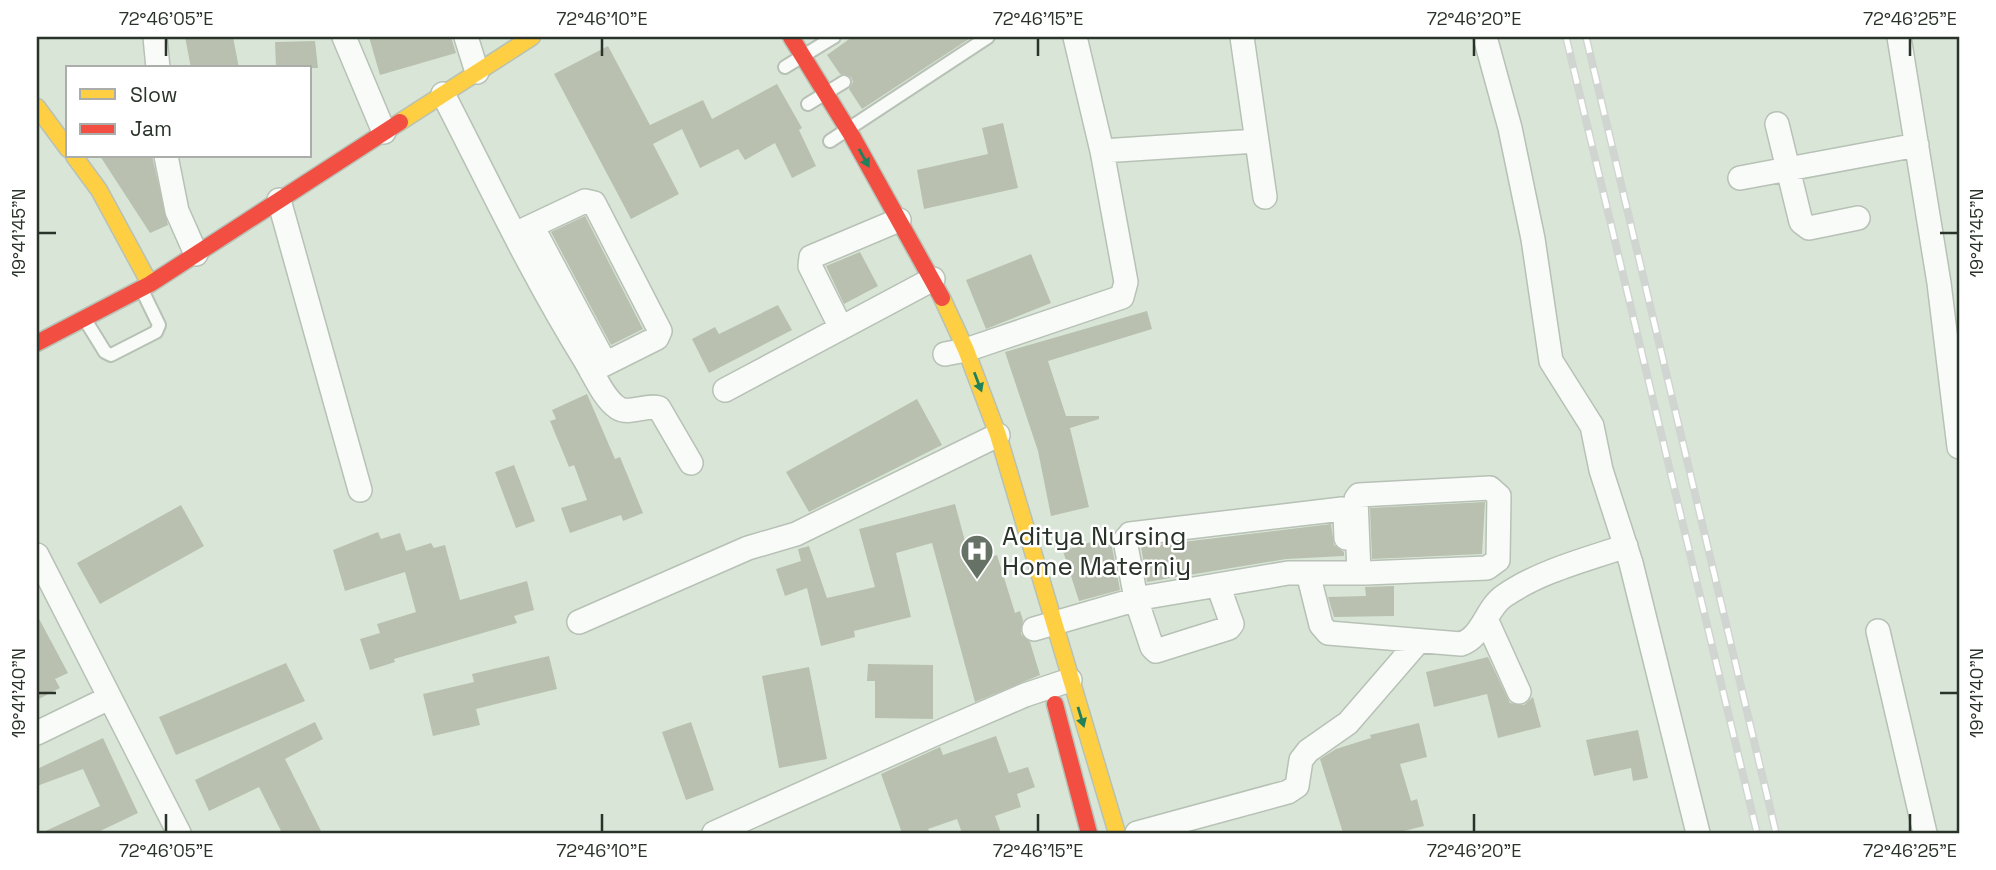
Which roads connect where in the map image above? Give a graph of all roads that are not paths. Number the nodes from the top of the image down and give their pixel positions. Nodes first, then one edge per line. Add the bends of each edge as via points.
1 (155, 37) edge
2 (344, 37) edge
3 (466, 37) edge
4 (532, 37) edge
5 (791, 37) edge
6 (834, 37) edge
7 (988, 37) edge
8 (1076, 37) edge
9 (1242, 37) edge
10 (1485, 37) edge
11 (1899, 37) edge
12 (804, 57) junction
13 (782, 62) joint
14 (158, 66) edge
15 (477, 72) junction
16 (844, 82) dead end
17 (801, 93) junction
18 (826, 93) junction
19 (443, 94) junction
20 (37, 107) edge
21 (1777, 124) dead end
22 (849, 131) junction
23 (384, 132) junction
24 (1257, 141) junction
25 (1917, 145) junction
26 (66, 146) edge
27 (833, 147) joint
28 (1102, 151) junction
29 (75, 158) edge
30 (166, 158) edge
31 (1788, 169) junction
32 (1740, 178) dead end
33 (1265, 197) dead end
34 (279, 200) junction
35 (1858, 218) dead end
36 (886, 225) junction
37 (524, 230) junction
38 (196, 254) junction
39 (1949, 281) edge
40 (920, 286) junction
41 (146, 287) junction
42 (84, 318) junction
43 (840, 326) junction
44 (37, 342) edge
45 (950, 354) junction
46 (598, 367) junction
47 (725, 390) dead end
48 (1958, 421) edge
49 (986, 441) junction
50 (1959, 447) edge
51 (691, 463) dead end
52 (360, 490) dead end
53 (1626, 547) junction
54 (37, 555) edge
55 (1308, 573) junction
56 (1353, 573) junction
57 (1218, 585) junction
58 (1136, 599) junction
59 (1486, 619) junction
60 (579, 622) dead end
61 (1038, 627) junction
62 (1878, 631) dead end
63 (1418, 642) junction
64 (1056, 681) junction
65 (1519, 692) dead end
66 (109, 698) junction
67 (37, 733) edge
68 (737, 827) edge
69 (179, 833) edge
70 (714, 833) edge
71 (1089, 833) edge
72 (1117, 833) edge
73 (1138, 833) edge
74 (1698, 833) edge
75 (1925, 833) edge

1 - 14 street
2 - 23 street
3 - 15 street
4 - 15 street
5 - 12 street
6 - 12 lane
7 - 22 lane
8 - 28 street
9 - 24 street
10 - 53 street via 1531,227 1551,360 1592,426
11 - 25 street
12 - 13 lane
12 - 18 street
13 - 17 street
15 - 19 street
16 - 18 lane
17 - 18 lane
17 - 27 street
18 - 22 street
19 - 23 street
19 - 37 street
20 - 26 street
21 - 31 street
22 - 27 lane
22 -> 36 street
23 - 34 street
24 - 28 street
24 - 33 street
25 - 31 street
25 - 39 street
28 - 45 street via 1126,282 1122,297
29 - 41 street via 99,190
30 - 38 street via 177,211
31 - 32 street
31 - 35 street via 1801,222 1809,228
34 - 38 street
34 - 52 street
36 - 40 street
36 - 43 street via 811,257 810,267
37 - 46 street via 561,321
37 - 46 street via 585,201 594,204 660,331 657,338
38 - 41 street
39 - 48 street
40 - 43 street
40 - 45 street
41 - 42 street
41 - 42 lane via 159,325 156,332 111,355
42 - 44 street
43 - 47 street
45 -> 49 street
46 - 51 street via 615,407 624,411 650,405 659,408
48 - 50 street
49 - 60 street via 796,534 748,548
49 - 61 street
53 - 59 street via 1559,568 1502,597
53 - 74 street
54 - 66 street
55 - 56 street
55 - 57 street
55 - 63 street via 1321,625 1328,633
56 - 56 street via 1487,568 1499,560 1499,496 1490,488 1359,495
56 - 58 street via 1342,509 1130,534 1125,540
57 - 58 street
57 - 58 street via 1230,628 1156,650
58 - 61 street
59 - 63 street via 1470,641
59 - 65 street
61 - 64 street
62 - 75 street
63 - 73 street via 1348,723 1308,751 1301,760 1297,786
64 - 68 street
64 - 71 street
64 -> 72 street
66 - 67 street
66 - 69 street
68 - 70 street

